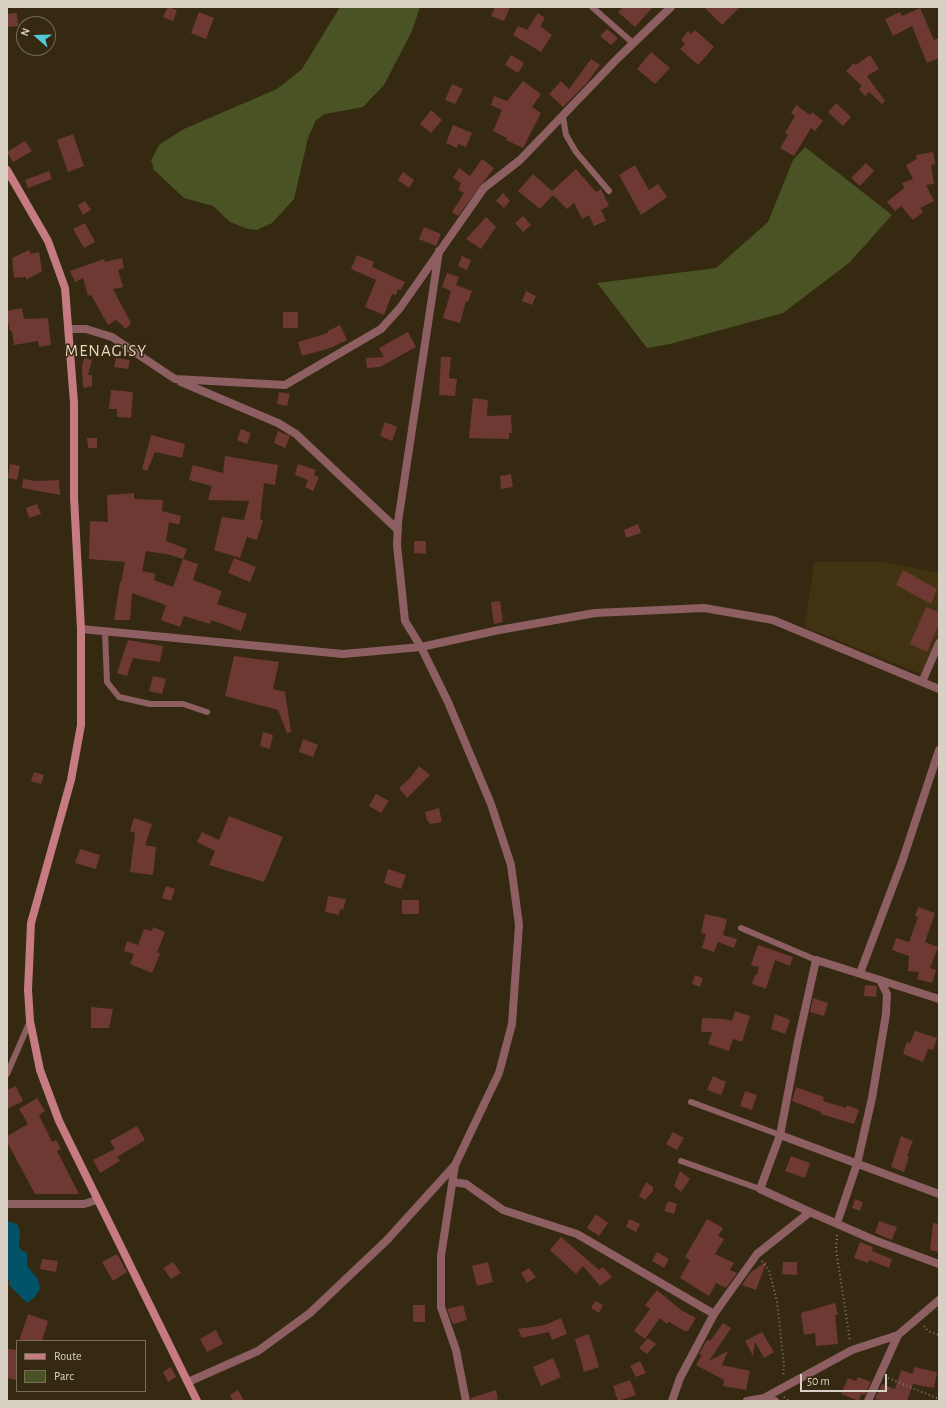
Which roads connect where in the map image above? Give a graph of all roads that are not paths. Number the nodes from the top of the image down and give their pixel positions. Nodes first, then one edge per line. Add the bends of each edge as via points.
1 (592, 7) edge
2 (671, 7) edge
3 (634, 43) junction
4 (563, 117) junction
5 (7, 170) edge
6 (609, 191) dead end
7 (439, 251) junction
8 (69, 329) junction
9 (175, 379) junction
10 (398, 530) junction
11 (81, 629) junction
12 (105, 631) junction
13 (939, 643) edge
14 (421, 647) junction
15 (922, 682) junction
16 (939, 689) edge
17 (207, 712) dead end
18 (939, 750) edge
19 (740, 928) dead end
20 (816, 960) junction
21 (860, 973) junction
22 (880, 980) junction
23 (939, 999) edge
24 (30, 1021) junction
25 (7, 1074) edge
26 (691, 1102) dead end
27 (780, 1135) junction
28 (681, 1161) dead end
29 (857, 1164) junction
30 (455, 1165) junction
31 (454, 1182) junction
32 (760, 1189) junction
33 (939, 1194) edge
34 (97, 1200) junction
35 (7, 1204) edge
36 (810, 1212) junction
37 (837, 1223) junction
38 (939, 1264) edge
39 (939, 1300) edge
40 (714, 1314) junction
41 (898, 1335) junction
42 (188, 1382) junction
43 (764, 1398) junction
44 (197, 1401) edge
45 (466, 1401) edge
46 (672, 1401) edge
47 (747, 1401) edge
48 (775, 1401) edge
49 (868, 1401) edge

1 - 3 lane
2 - 3 street
3 - 4 street
4 - 6 lane via 566,135 576,152
4 - 7 street via 520,160 484,188
5 - 8 main road via 48,241 65,288
7 - 9 street via 400,308 381,330 286,386
7 - 10 street
8 - 9 street via 86,328 112,337
8 - 11 main road via 74,403 74,497
9 - 10 street via 296,434
10 - 14 street via 405,621
11 - 12 street
11 - 24 main road via 80,724 71,780 31,923 28,990
12 - 14 street via 343,654
12 - 17 lane via 107,682 119,697 150,704 182,704
13 - 15 street
14 - 15 street via 595,613 704,608 773,620
14 - 30 street via 448,702 490,804 511,864 519,925 512,1024 498,1073
15 - 16 street
18 - 21 street via 902,862
19 - 20 lane
20 - 21 street
20 - 27 street
21 - 22 street
22 - 23 street
22 - 29 street via 887,994 886,1014 872,1098
24 - 25 lane
24 - 34 main road via 40,1070 59,1121
26 - 27 lane
27 - 29 street
27 - 32 street
28 - 32 lane
29 - 33 street
29 - 37 street
30 - 31 street
30 - 42 street via 387,1240 310,1313 258,1351
31 - 40 street via 466,1184 503,1210 577,1234
31 - 45 street via 441,1256 441,1307 456,1350
32 - 36 street
34 - 35 street via 84,1204
34 - 42 main road
36 - 37 street
36 - 40 street via 756,1254
37 - 38 street
39 - 41 street
40 - 46 street via 680,1378
41 - 43 street via 852,1350
41 - 49 street
42 - 44 main road
43 - 47 street
43 - 48 street

